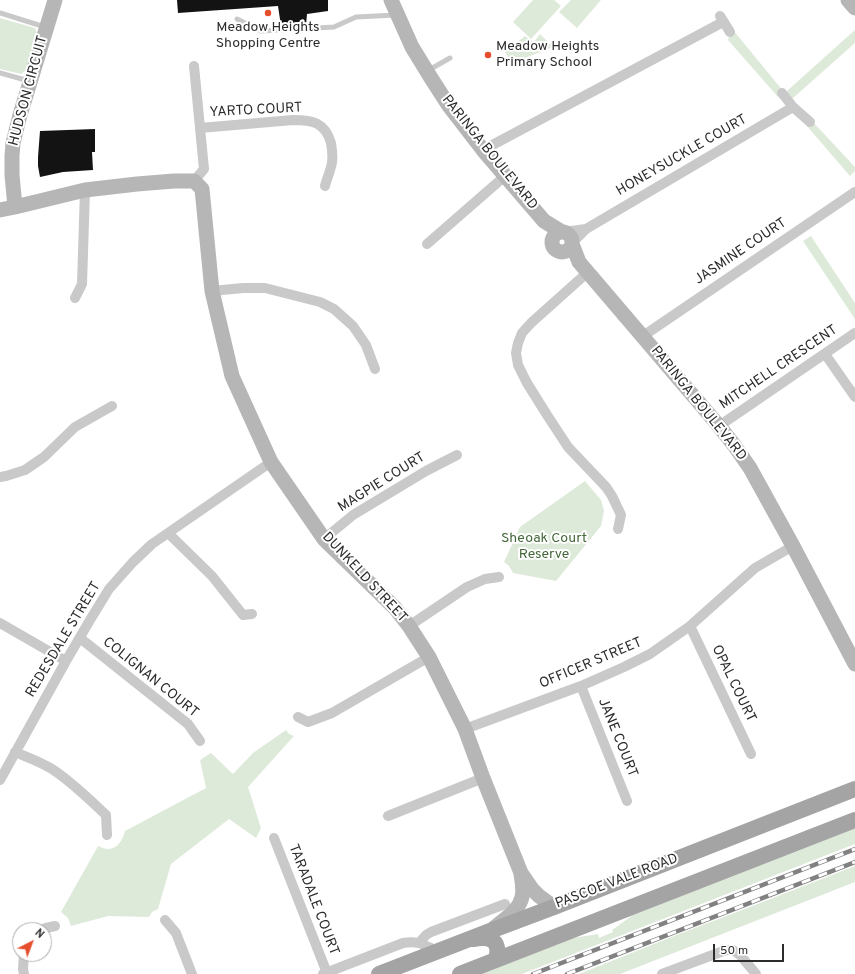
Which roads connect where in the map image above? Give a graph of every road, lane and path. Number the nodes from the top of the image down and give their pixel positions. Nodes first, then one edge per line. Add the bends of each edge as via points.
1 (55, 0) edge
2 (391, 0) edge
3 (848, 0) edge
4 (855, 8) edge
5 (0, 13) edge
6 (398, 15) junction
7 (237, 18) dead end
8 (46, 27) junction
9 (730, 32) dead end
10 (450, 58) dead end
11 (194, 66) dead end
12 (426, 72) junction
13 (0, 73) edge
14 (30, 81) junction
15 (782, 93) dead end
16 (793, 107) junction
17 (810, 122) dead end
18 (200, 128) junction
19 (483, 150) junction
20 (505, 176) junction
21 (198, 185) junction
22 (325, 186) dead end
23 (85, 190) junction
24 (855, 192) edge
25 (15, 207) junction
26 (0, 210) edge
27 (564, 241) junction
28 (425, 246) dead end
29 (583, 267) junction
30 (212, 292) junction
31 (76, 298) dead end
32 (855, 333) edge
33 (643, 336) junction
34 (825, 354) junction
35 (375, 369) dead end
36 (855, 397) edge
37 (112, 406) dead end
38 (719, 426) junction
39 (457, 455) dead end
40 (271, 462) junction
41 (0, 477) edge
42 (618, 529) dead end
43 (168, 533) junction
44 (324, 539) junction
45 (793, 546) junction
46 (499, 577) dead end
47 (252, 614) dead end
48 (0, 623) edge
49 (409, 626) junction
50 (690, 626) junction
51 (80, 638) junction
52 (429, 657) junction
53 (66, 661) junction
54 (855, 664) edge
55 (581, 686) junction
56 (298, 717) dead end
57 (465, 729) junction
58 (200, 742) dead end
59 (15, 752) junction
60 (751, 754) dead end
61 (483, 778) junction
62 (0, 780) edge
63 (855, 780) edge
64 (855, 789) edge
65 (827, 800) junction
66 (627, 801) dead end
67 (388, 816) dead end
68 (855, 820) edge
69 (107, 835) dead end
70 (274, 838) dead end
71 (521, 873) junction
72 (505, 904) dead end
73 (554, 907) junction
74 (165, 920) dead end
75 (55, 926) dead end
76 (52, 927) edge
77 (490, 931) junction
78 (464, 941) junction
79 (419, 943) junction
80 (437, 951) junction
81 (496, 960) junction
82 (23, 962) edge
83 (325, 973) edge
84 (24, 974) edge
85 (192, 974) edge
86 (379, 974) edge
87 (460, 974) edge
88 (662, 974) edge
89 (756, 974) edge

1 - 8 street, HUDSON CIRCUIT
2 - 6 street, PARINGA BOULEVARD
3 - 4 street
5 - 8 lane
6 - 7 lane via 356,16 334,27 261,31
6 - 12 street, PARINGA BOULEVARD
8 - 14 street, HUDSON CIRCUIT
9 - 19 street via 722,19
10 - 12 lane
11 - 18 street
12 - 19 street, PARINGA BOULEVARD
13 - 14 lane
14 - 25 street, HUDSON CIRCUIT via 12,156
15 - 16 street
16 - 17 street
16 - 27 street, HONEYSUCKLE COURT
18 - 21 street via 204,169
18 - 22 street, YARTO COURT via 292,120 315,123 325,129 332,149 332,162
19 - 20 street, PARINGA BOULEVARD
20 - 27 street, PARINGA BOULEVARD
20 - 28 street
21 - 23 street via 174,181
21 - 30 street, DUNKELD STREET
23 - 25 street
23 - 31 street via 82,284
24 - 33 street, JASMINE COURT
25 - 26 street
27 - 29 street, PARINGA BOULEVARD
29 - 33 street, PARINGA BOULEVARD
29 - 42 street via 522,333 516,353 527,383 568,447 612,496 621,515
30 - 35 street via 266,288 320,302 334,309 353,326 366,345
30 - 40 street, DUNKELD STREET via 232,376
32 - 34 street, MITCHELL CRESCENT
33 - 38 street, PARINGA BOULEVARD
34 - 36 street
34 - 38 street, MITCHELL CRESCENT
37 - 41 street via 76,427 44,457 25,470
38 - 45 street, PARINGA BOULEVARD via 750,468
39 - 44 street, MAGPIE COURT via 353,515
40 - 43 street, REDESDALE STREET
40 - 44 street, DUNKELD STREET
43 - 47 street via 212,576 242,615
43 - 51 street, REDESDALE STREET via 133,562 109,590
44 - 49 street, DUNKELD STREET via 395,608
45 - 50 street, OFFICER STREET via 755,568
45 - 54 street, PARINGA BOULEVARD
46 - 49 street via 485,579 467,587
48 - 53 street
49 - 52 street, DUNKELD STREET
50 - 55 street, OFFICER STREET via 650,654
50 - 60 street, OPAL COURT
51 - 53 street, REDESDALE STREET
51 - 58 street, COLIGNAN COURT via 188,724
52 - 56 street via 332,713 308,722
52 - 57 street, DUNKELD STREET
53 - 59 street, REDESDALE STREET
55 - 57 street, OFFICER STREET
55 - 66 street, JANE COURT
57 - 61 street, DUNKELD STREET
59 - 62 street, REDESDALE STREET
59 - 69 street via 51,768 84,794 106,815
61 - 67 street
61 - 71 street, DUNKELD STREET
63 - 65 street via 829,795
64 - 65 main road, PASCOE VALE ROAD
65 - 73 main road, PASCOE VALE ROAD
68 - 81 main road, PASCOE VALE ROAD
70 - 83 street, TARADALE COURT
71 - 73 street, DUNKELD STREET via 532,889
71 - 77 street, DUNKELD STREET via 523,888 520,903
72 - 79 street via 431,932
73 - 77 main road, PASCOE VALE ROAD
74 - 85 street via 176,933
75 - 76 street
77 - 78 main road, PASCOE VALE ROAD
78 - 80 main road, PASCOE VALE ROAD
78 - 81 main road via 480,938 494,941 498,947
79 - 80 street
79 - 83 street via 402,943
80 - 86 main road, PASCOE VALE ROAD
81 - 87 main road, PASCOE VALE ROAD
82 - 84 street
88 - 89 street via 726,950 733,950 740,955

